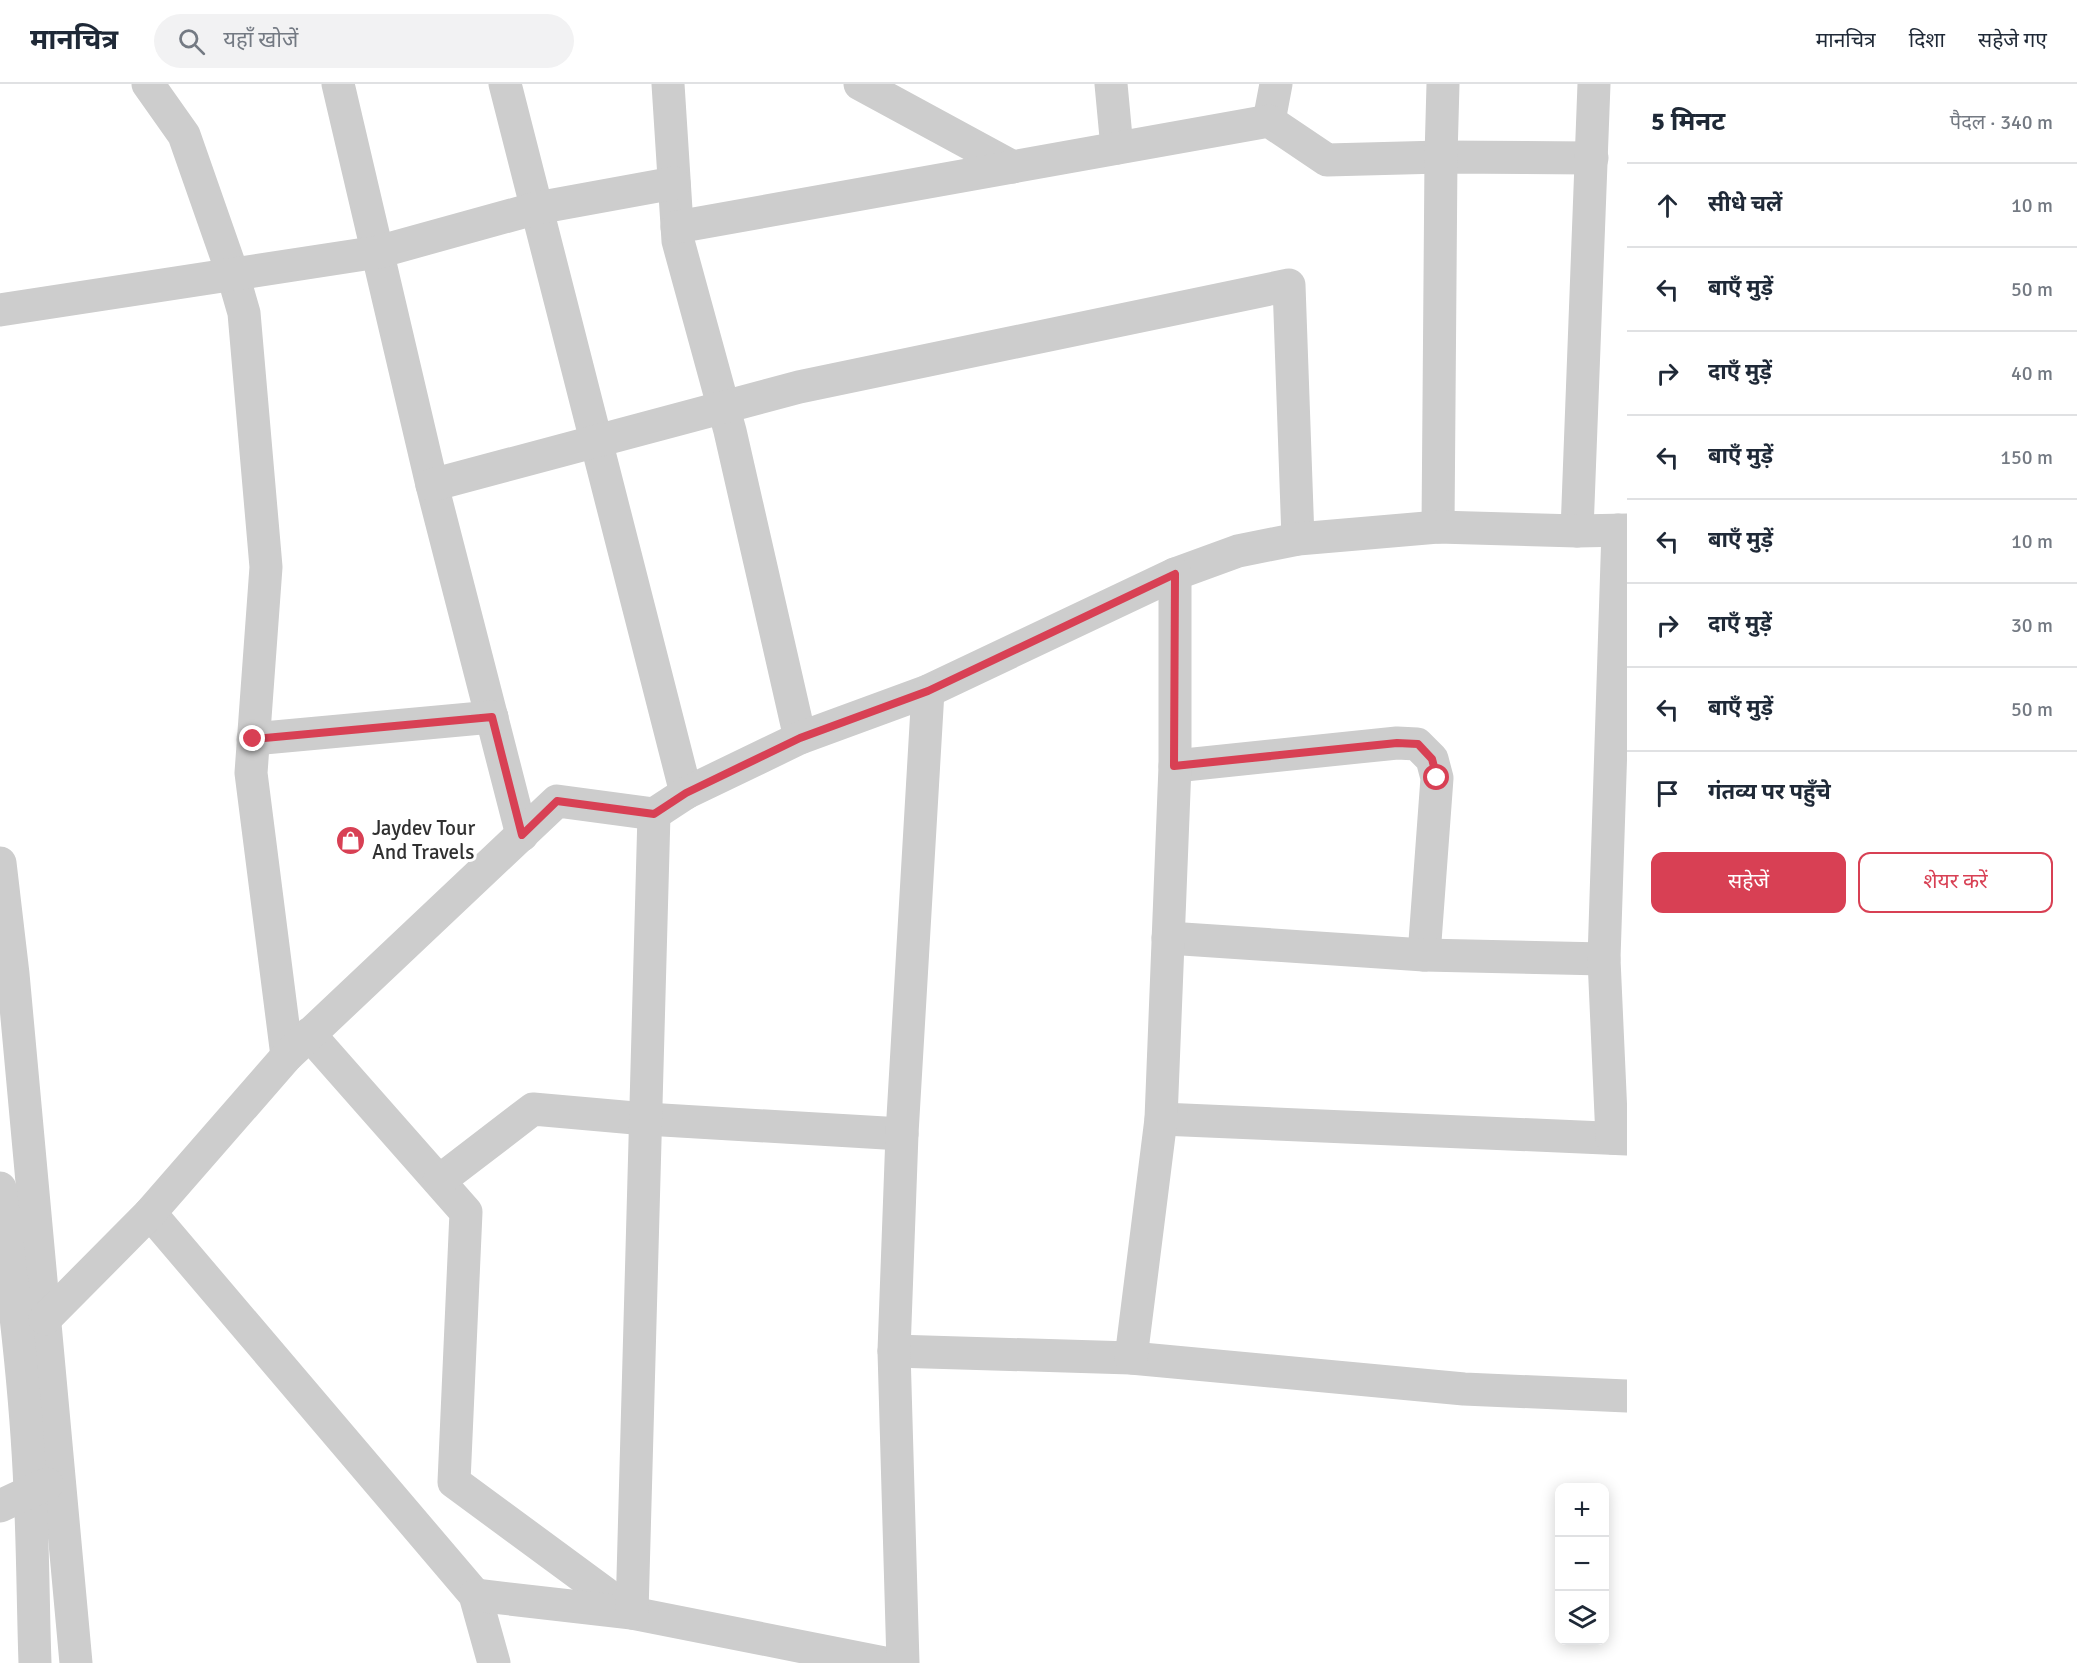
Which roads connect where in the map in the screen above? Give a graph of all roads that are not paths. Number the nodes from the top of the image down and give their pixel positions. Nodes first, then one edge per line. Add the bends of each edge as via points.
1 (148, 84) edge
2 (338, 84) edge
3 (505, 84) edge
4 (668, 84) edge
5 (860, 84) edge
6 (1112, 84) edge
7 (1276, 84) edge
8 (1443, 84) edge
9 (1594, 84) edge
10 (1269, 121) junction
11 (1118, 148) junction
12 (1441, 157) junction
13 (1592, 158) junction
14 (1013, 167) junction
15 (674, 183) junction
16 (537, 208) junction
17 (677, 227) junction
18 (378, 252) junction
19 (233, 275) junction
20 (0, 310) edge
21 (723, 407) junction
22 (598, 440) junction
23 (432, 485) junction
24 (1438, 526) junction
25 (1623, 530) edge
26 (1576, 531) junction
27 (1298, 540) junction
28 (1175, 574) junction
29 (928, 691) junction
30 (492, 717) junction
31 (800, 738) junction
32 (253, 739) junction
33 (1174, 766) junction
34 (686, 793) junction
35 (654, 814) junction
36 (522, 835) junction
37 (0, 863) edge
38 (1168, 938) junction
39 (1424, 955) junction
40 (1604, 959) junction
41 (298, 1045) junction
42 (646, 1119) junction
43 (1161, 1119) junction
44 (902, 1134) junction
45 (1619, 1139) edge
46 (439, 1181) junction
47 (0, 1188) edge
48 (150, 1213) junction
49 (45, 1319) junction
50 (894, 1350) junction
51 (1131, 1358) junction
52 (1627, 1396) edge
53 (38, 1411) junction
54 (0, 1439) edge
55 (60, 1478) junction
56 (30, 1490) junction
57 (0, 1506) edge
58 (475, 1596) junction
59 (632, 1613) junction
60 (35, 1663) edge
61 (76, 1663) edge
62 (494, 1663) edge
63 (884, 1663) edge
64 (903, 1663) edge

1 - 19 street via 184,135
2 - 18 street
3 - 16 street
4 - 15 street
5 - 14 street
6 - 11 street
7 - 10 street
8 - 12 street
9 - 13 street
10 - 11 street
10 - 12 street via 1327,160
11 - 14 street
12 - 13 street
12 - 24 street
13 - 26 street
14 - 17 street
15 - 16 street
15 - 17 street
16 - 18 street
16 - 22 street
17 - 21 street
18 - 19 street
18 - 23 street
19 - 20 street
19 - 32 street via 244,314 266,567
21 - 22 street
21 - 27 street via 799,387 1288,285
21 - 31 street
22 - 23 street
22 - 34 street
23 - 30 street
24 - 26 street
24 - 27 street
25 - 26 street
25 - 40 street
27 - 28 street via 1238,551
28 - 29 street
28 - 33 street
29 - 31 street
29 - 44 street
30 - 32 street
30 - 36 street
31 - 34 street
32 - 41 street via 251,773
33 - 38 street
33 - 39 street via 1418,744 1432,759 1437,778
34 - 35 street
35 - 36 street via 557,801
35 - 42 street
36 - 41 street
37 - 49 street
38 - 39 street
38 - 43 street
39 - 40 street
40 - 45 street
41 - 46 street
41 - 48 street
42 - 44 street
42 - 46 street via 533,1109
42 - 59 street
43 - 45 street
43 - 51 street
44 - 50 street
46 - 59 street via 466,1212 454,1482
47 - 53 street via 16,1316
48 - 49 street
48 - 58 street
49 - 53 street
50 - 51 street
50 - 64 street
51 - 52 street via 1464,1389
53 - 54 street
53 - 55 street
53 - 56 street
55 - 56 street
55 - 61 street
56 - 57 street
56 - 60 street
58 - 59 street
58 - 62 street
59 - 63 street

